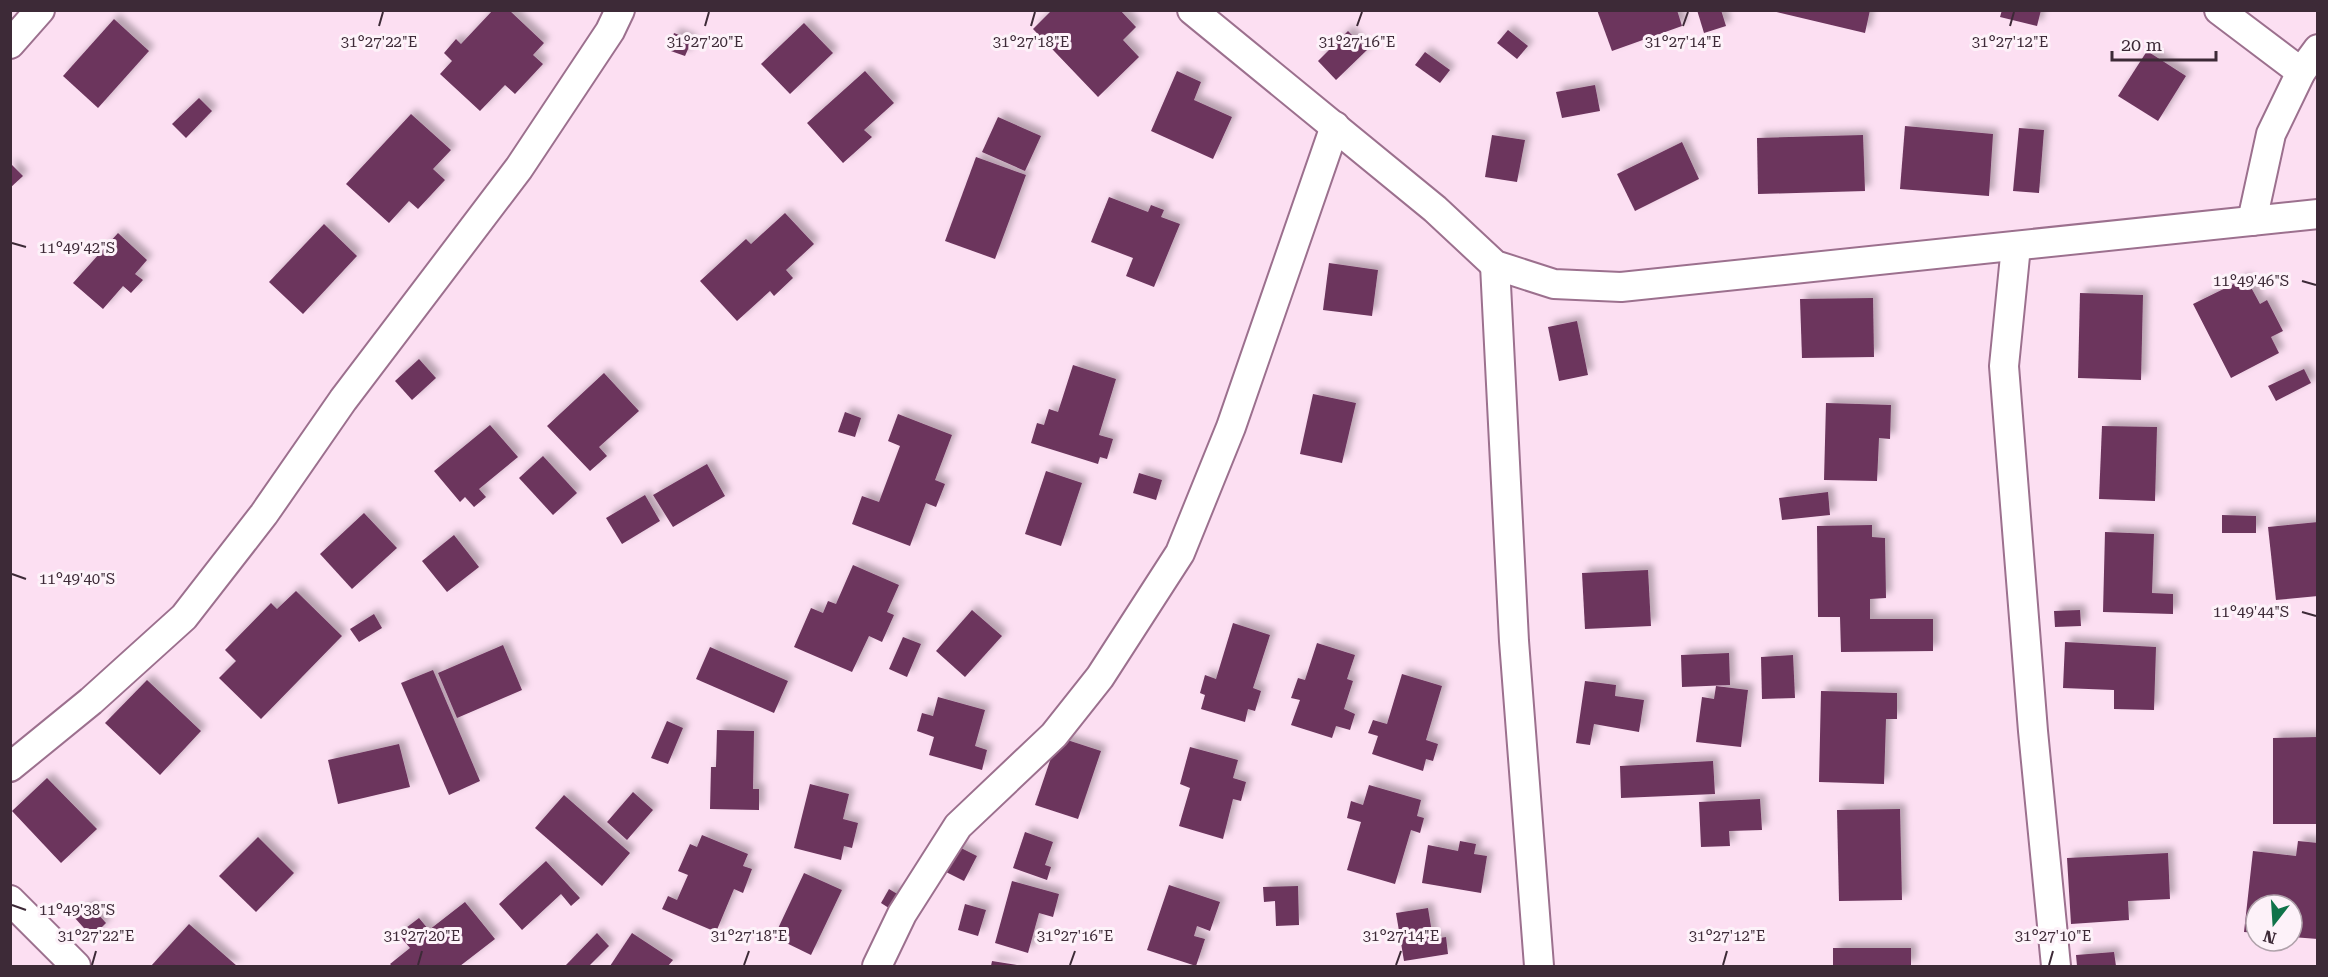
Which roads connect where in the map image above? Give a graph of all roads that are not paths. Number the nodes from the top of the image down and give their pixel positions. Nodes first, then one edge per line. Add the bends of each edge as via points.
1 (40, 10) edge
2 (620, 10) edge
3 (1192, 10) edge
4 (2219, 10) edge
5 (10, 44) edge
6 (2318, 49) edge
7 (2301, 72) junction
8 (1335, 126) junction
9 (2318, 214) edge
10 (2252, 221) junction
11 (2016, 246) junction
12 (1496, 265) junction
13 (10, 767) edge
14 (10, 900) edge
15 (76, 966) edge
16 (877, 966) edge
17 (1539, 966) edge
18 (2056, 966) edge

1 - 5 street
2 - 13 street via 519,168 184,617
3 - 8 street
4 - 7 street
6 - 7 street
7 - 10 street via 2271,134
8 - 12 street via 1436,209
8 - 16 street via 1232,427 1180,553 1100,677 1054,735 958,826 902,914
9 - 10 street
10 - 11 street
11 - 12 street via 1621,287 1554,284
11 - 18 street via 2004,366
12 - 17 street via 1514,640
14 - 15 street

